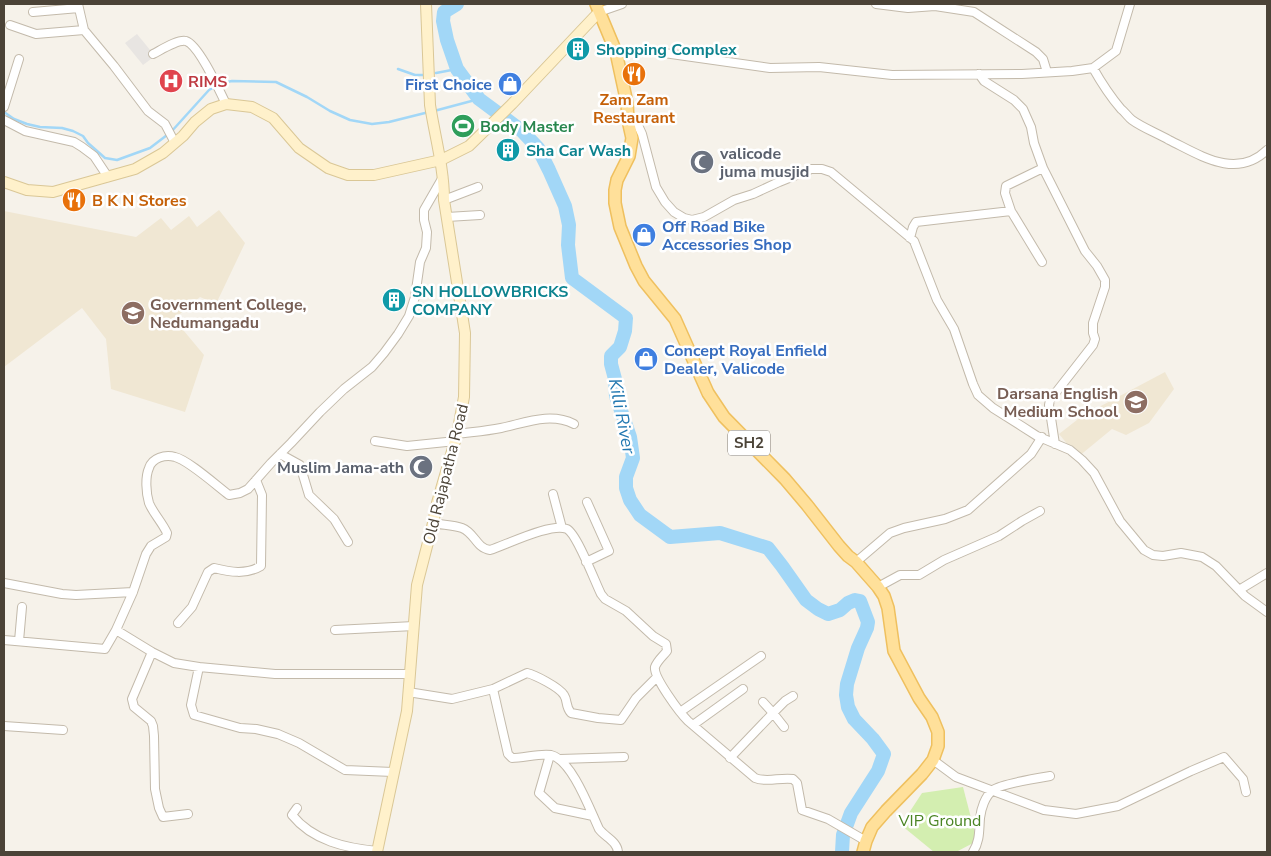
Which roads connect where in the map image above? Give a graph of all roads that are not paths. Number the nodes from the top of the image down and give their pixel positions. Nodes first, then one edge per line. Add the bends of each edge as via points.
1 (426, 4) edge
2 (622, 4) edge
3 (878, 4) edge
4 (1130, 4) edge
5 (79, 6) edge
6 (598, 8) edge
7 (33, 12) dead end
8 (10, 25) dead end
9 (84, 30) junction
10 (616, 52) junction
11 (153, 54) dead end
12 (19, 59) dead end
13 (1092, 68) junction
14 (1047, 72) junction
15 (979, 74) junction
16 (226, 104) junction
17 (4, 106) edge
18 (628, 115) junction
19 (4, 120) edge
20 (175, 143) junction
21 (1267, 150) edge
22 (441, 160) junction
23 (1043, 168) junction
24 (108, 177) junction
25 (443, 177) junction
26 (4, 182) edge
27 (478, 187) dead end
28 (444, 200) junction
29 (1011, 211) junction
30 (480, 215) dead end
31 (447, 217) junction
32 (910, 238) junction
33 (1042, 262) dead end
34 (574, 424) dead end
35 (457, 437) junction
36 (1042, 438) junction
37 (374, 441) dead end
38 (1055, 444) junction
39 (280, 454) junction
40 (256, 480) junction
41 (552, 494) dead end
42 (587, 502) dead end
43 (1040, 511) dead end
44 (433, 523) junction
45 (562, 528) junction
46 (348, 542) dead end
47 (586, 562) junction
48 (856, 562) junction
49 (1267, 574) edge
50 (4, 583) edge
51 (878, 586) junction
52 (1239, 590) junction
53 (133, 592) junction
54 (22, 606) dead end
55 (1267, 612) edge
56 (178, 623) dead end
57 (414, 626) junction
58 (116, 630) junction
59 (335, 630) dead end
60 (4, 640) edge
61 (19, 641) junction
62 (152, 652) junction
63 (761, 656) dead end
64 (199, 667) junction
65 (410, 674) junction
66 (657, 677) junction
67 (743, 688) dead end
68 (493, 690) junction
69 (408, 692) junction
70 (793, 696) dead end
71 (763, 702) dead end
72 (680, 712) junction
73 (774, 713) junction
74 (693, 725) junction
75 (4, 726) edge
76 (784, 727) dead end
77 (63, 730) dead end
78 (550, 755) junction
79 (624, 757) dead end
80 (730, 758) junction
81 (560, 759) junction
82 (933, 760) junction
83 (393, 772) junction
84 (1050, 776) dead end
85 (993, 790) junction
86 (1246, 792) dead end
87 (297, 808) dead end
88 (188, 814) dead end
89 (593, 816) junction
90 (865, 846) edge
91 (377, 852) edge
92 (618, 852) edge
93 (973, 852) edge

1 - 22 main road, Old Rajapatha Road via 430,105
2 - 6 street
3 - 14 street via 908,8 935,6 974,12 1036,52 1043,58
4 - 13 street via 1116,51
5 - 7 street
5 - 9 street
6 - 10 main road, SH2
6 - 22 main road via 512,104 469,146
8 - 9 street via 36,34
9 - 20 street via 148,110 165,124
10 - 15 street via 657,52 770,68 819,67 892,75
10 - 18 main road, SH2
11 - 16 street via 179,41 187,41 194,47
12 - 17 street
13 - 14 street
13 - 21 street via 1108,94 1131,120 1198,156 1216,163 1237,164 1252,161
14 - 15 street
15 - 23 street via 1023,108
16 - 20 main road via 211,109
16 - 22 main road via 252,107 272,118 299,148 328,168 348,176 374,175
18 - 32 street via 642,134 656,187 664,202 684,218 704,217 734,200 812,169 822,169 831,172
18 - 48 main road, SH2 via 632,138 629,156 617,180 615,203 620,227 644,281 675,319 708,393 724,417 785,479 839,546
19 - 24 street via 25,131 82,146 94,156
20 - 24 main road via 164,154 135,169
22 - 25 main road, Old Rajapatha Road
23 - 29 street via 1006,186
23 - 38 street via 1085,251 1105,280 1093,323 1093,345 1050,400
24 - 26 main road via 53,192 26,190
25 - 28 main road, Old Rajapatha Road
25 - 39 street via 424,210 426,248 420,262 415,297 398,334 372,367 344,389
27 - 28 street
28 - 31 main road, Old Rajapatha Road
29 - 32 street via 916,222
29 - 33 street
30 - 31 street
31 - 35 main road, Old Rajapatha Road via 465,333 464,396
32 - 36 street via 919,251 937,300 954,329 978,396
34 - 35 street via 561,419 535,419
35 - 37 street via 407,446
35 - 44 main road, Old Rajapatha Road
36 - 38 street
36 - 48 street via 1031,454 968,510 890,533
38 - 52 street via 1070,450 1094,473 1120,521 1144,550 1153,555 1181,553 1202,557 1216,566
39 - 40 street
39 - 46 street via 300,464 309,495 334,519
40 - 53 street via 248,489 229,495 175,457 158,458 151,463 147,477 149,502 167,533 146,554
40 - 56 street via 262,495 261,566 234,573 214,568 208,572 192,607
41 - 45 street
42 - 47 street via 609,551
43 - 51 street via 999,536 944,560 919,575 900,575
44 - 45 street via 462,528 482,549 490,550 548,529
44 - 57 main road, Old Rajapatha Road via 417,585
45 - 47 street via 571,532
47 - 66 street via 600,594 666,644 667,651 656,664
48 - 51 main road, SH2
49 - 52 street
50 - 53 street via 76,595
51 - 82 main road, SH2 via 888,608 894,651 938,732
52 - 55 street
53 - 58 street
54 - 61 street
57 - 59 street
57 - 65 main road, Old Rajapatha Road
58 - 61 street via 105,649
58 - 62 street
60 - 61 street
62 - 64 street via 174,663
62 - 88 street via 132,699 134,707 153,726 155,790 160,813 164,817
63 - 72 street
64 - 65 street via 275,674
64 - 83 street via 191,705 194,715 240,728 278,734 345,770
65 - 69 main road, Old Rajapatha Road
66 - 68 street via 636,698 621,720 571,713 564,695 532,674 527,673
66 - 72 street
67 - 74 street
68 - 69 street via 452,699
68 - 78 street via 510,756
69 - 83 main road, Old Rajapatha Road via 407,712
70 - 73 street
71 - 73 street
72 - 74 street
73 - 76 street
73 - 80 street
74 - 80 street
75 - 77 street
78 - 81 street
78 - 89 street via 539,793 554,808
79 - 81 street
80 - 90 street via 761,781 793,779 797,783 802,810 828,820
81 - 89 street via 575,779
82 - 85 street via 956,777
82 - 90 main road, SH2 via 872,827
83 - 91 main road, Old Rajapatha Road
84 - 85 street
85 - 86 street via 1044,810 1076,814 1118,806 1224,757 1243,779
85 - 93 street via 981,812 977,845
87 - 91 street via 292,815 316,836 340,845
89 - 92 street via 599,829 616,844

